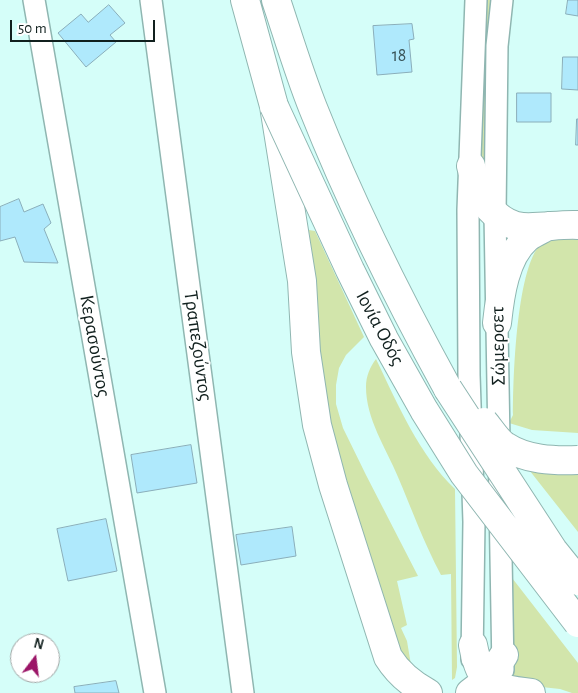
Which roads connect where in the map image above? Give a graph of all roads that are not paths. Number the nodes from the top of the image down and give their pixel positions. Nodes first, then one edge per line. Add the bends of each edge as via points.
1 (34, 0) edge
2 (151, 0) edge
3 (245, 0) edge
4 (276, 0) edge
5 (476, 0) edge
6 (502, 0) edge
7 (274, 106) junction
8 (471, 166) junction
9 (495, 214) junction
10 (578, 225) edge
11 (548, 226) junction
12 (497, 323) junction
13 (448, 389) junction
14 (578, 460) edge
15 (578, 581) edge
16 (578, 623) edge
17 (473, 645) joint
18 (504, 655) joint
19 (487, 690) edge
20 (155, 693) edge
21 (243, 693) edge
22 (428, 693) edge
23 (531, 693) edge

1 - 20 street, Κερασούντος
2 - 21 street, Τραπεζούντος
3 - 7 highway, Ιονία Οδός
4 - 13 highway, Ιονία Οδός via 313,108 336,163 391,280
5 - 8 street, Σώμερσετ
6 - 9 street, Σώμερσετ via 496,46
7 - 16 highway, Ιονία Οδός, bridge via 384,339 424,410 464,474
7 - 22 highway, bridge via 302,281 306,352 317,424 333,485 388,657 405,678
8 - 9 highway via 477,189
8 - 17 street, Σώμερσετ via 468,210
9 - 11 highway via 510,225
9 - 12 street, Σώμερσετ
10 - 11 highway
11 - 12 highway via 527,238 514,255 501,296
12 - 18 street, Σώμερσετ
13 - 14 highway, bridge via 469,404 504,445 541,459
13 - 15 highway, Ιονία Οδός, bridge via 553,550
17 - 19 highway
18 - 19 highway
19 - 23 highway

